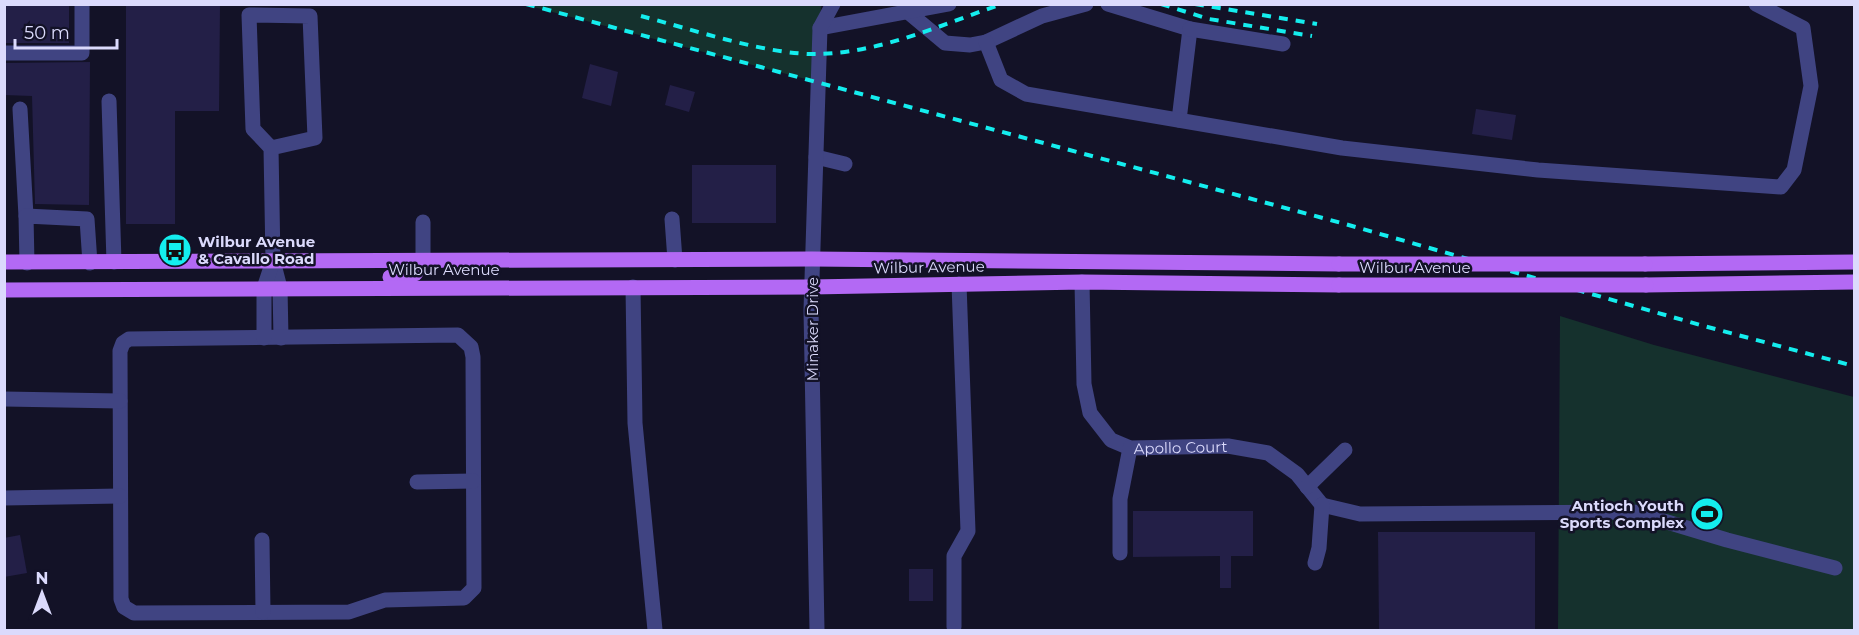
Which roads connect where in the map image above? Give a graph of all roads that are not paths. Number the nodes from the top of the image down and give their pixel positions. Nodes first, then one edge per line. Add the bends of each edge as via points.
1 (82, 4) edge
2 (832, 4) edge
3 (949, 4) edge
4 (1086, 4) edge
5 (1108, 4) edge
6 (1756, 4) edge
7 (908, 12) junction
8 (820, 28) junction
9 (1190, 29) junction
10 (986, 42) junction
11 (1284, 44) dead end
12 (4, 53) edge
13 (109, 101) dead end
14 (20, 109) dead end
15 (1179, 120) junction
16 (271, 148) junction
17 (816, 157) junction
18 (845, 164) dead end
19 (26, 216) junction
20 (672, 219) dead end
21 (423, 222) dead end
22 (812, 259) junction
23 (675, 260) junction
24 (273, 261) junction
25 (423, 261) junction
26 (1082, 261) junction
27 (4, 262) edge
28 (114, 262) junction
29 (1854, 262) edge
30 (27, 263) junction
31 (90, 263) junction
32 (1082, 282) junction
33 (1854, 282) edge
34 (959, 284) junction
35 (356, 287) junction
36 (633, 287) junction
37 (812, 287) junction
38 (264, 288) junction
39 (280, 288) junction
40 (4, 290) edge
41 (264, 338) junction
42 (280, 338) junction
43 (4, 399) edge
44 (120, 401) junction
45 (1130, 448) junction
46 (1345, 450) dead end
47 (417, 482) dead end
48 (473, 482) junction
49 (1307, 487) junction
50 (120, 496) junction
51 (4, 498) edge
52 (1322, 505) junction
53 (262, 540) dead end
54 (1120, 554) dead end
55 (1315, 563) dead end
56 (1835, 567) dead end
57 (263, 612) junction
58 (954, 627) dead end
59 (656, 630) edge
60 (817, 630) edge

1 - 12 street via 82,53
2 - 8 street
3 - 7 street
4 - 10 street via 1042,16
5 - 9 street
6 - 15 street via 1803,28 1811,86 1794,170 1781,188 1538,170 1342,147
7 - 8 street
7 - 10 street via 945,43
8 - 17 street, Minaker Drive
9 - 11 street
9 - 15 street
10 - 15 street via 1002,80 1026,94
13 - 28 street
14 - 19 street
16 - 16 street via 253,129 249,15 310,16 315,138
16 - 24 street
17 - 18 street
17 - 22 street, Minaker Drive
19 - 30 street
19 - 31 street via 87,219
20 - 23 street
21 - 25 street
22 - 23 main road, Wilbur Avenue
22 - 26 main road, Wilbur Avenue
22 - 37 street, Minaker Drive
23 - 25 main road, Wilbur Avenue
24 - 25 main road, Wilbur Avenue
24 - 28 main road, Wilbur Avenue
24 - 38 street
24 - 39 street
25 - 35 main road via 415,274 408,277 380,277
26 - 29 main road, Wilbur Avenue, bridge
26 - 32 main road
27 - 30 main road, Wilbur Avenue
28 - 31 main road, Wilbur Avenue
30 - 31 main road, Wilbur Avenue
32 - 33 main road, Wilbur Avenue, bridge
32 - 34 main road, Wilbur Avenue
32 - 45 street, Apollo Court via 1084,384 1090,413 1110,440
34 - 37 main road, Wilbur Avenue
34 - 58 street via 968,531 954,556
35 - 36 main road, Wilbur Avenue
35 - 39 main road, Wilbur Avenue
36 - 37 main road, Wilbur Avenue
36 - 59 street via 634,423
37 - 60 street, Minaker Drive
38 - 39 main road, Wilbur Avenue
38 - 40 main road, Wilbur Avenue
38 - 41 street
39 - 42 street
41 - 42 street
41 - 44 street via 129,339 120,351
42 - 48 street via 458,336 465,340 472,357
43 - 44 street
44 - 50 street
45 - 49 street, Apollo Court via 1228,446 1268,453 1297,474
45 - 54 street via 1120,499
46 - 49 street
47 - 48 street
48 - 57 street via 474,588 464,598 384,600 349,612
49 - 52 street, Apollo Court
50 - 51 street
50 - 57 street via 123,607 134,613
52 - 55 street
52 - 56 street via 1360,514 1634,512
53 - 57 street

